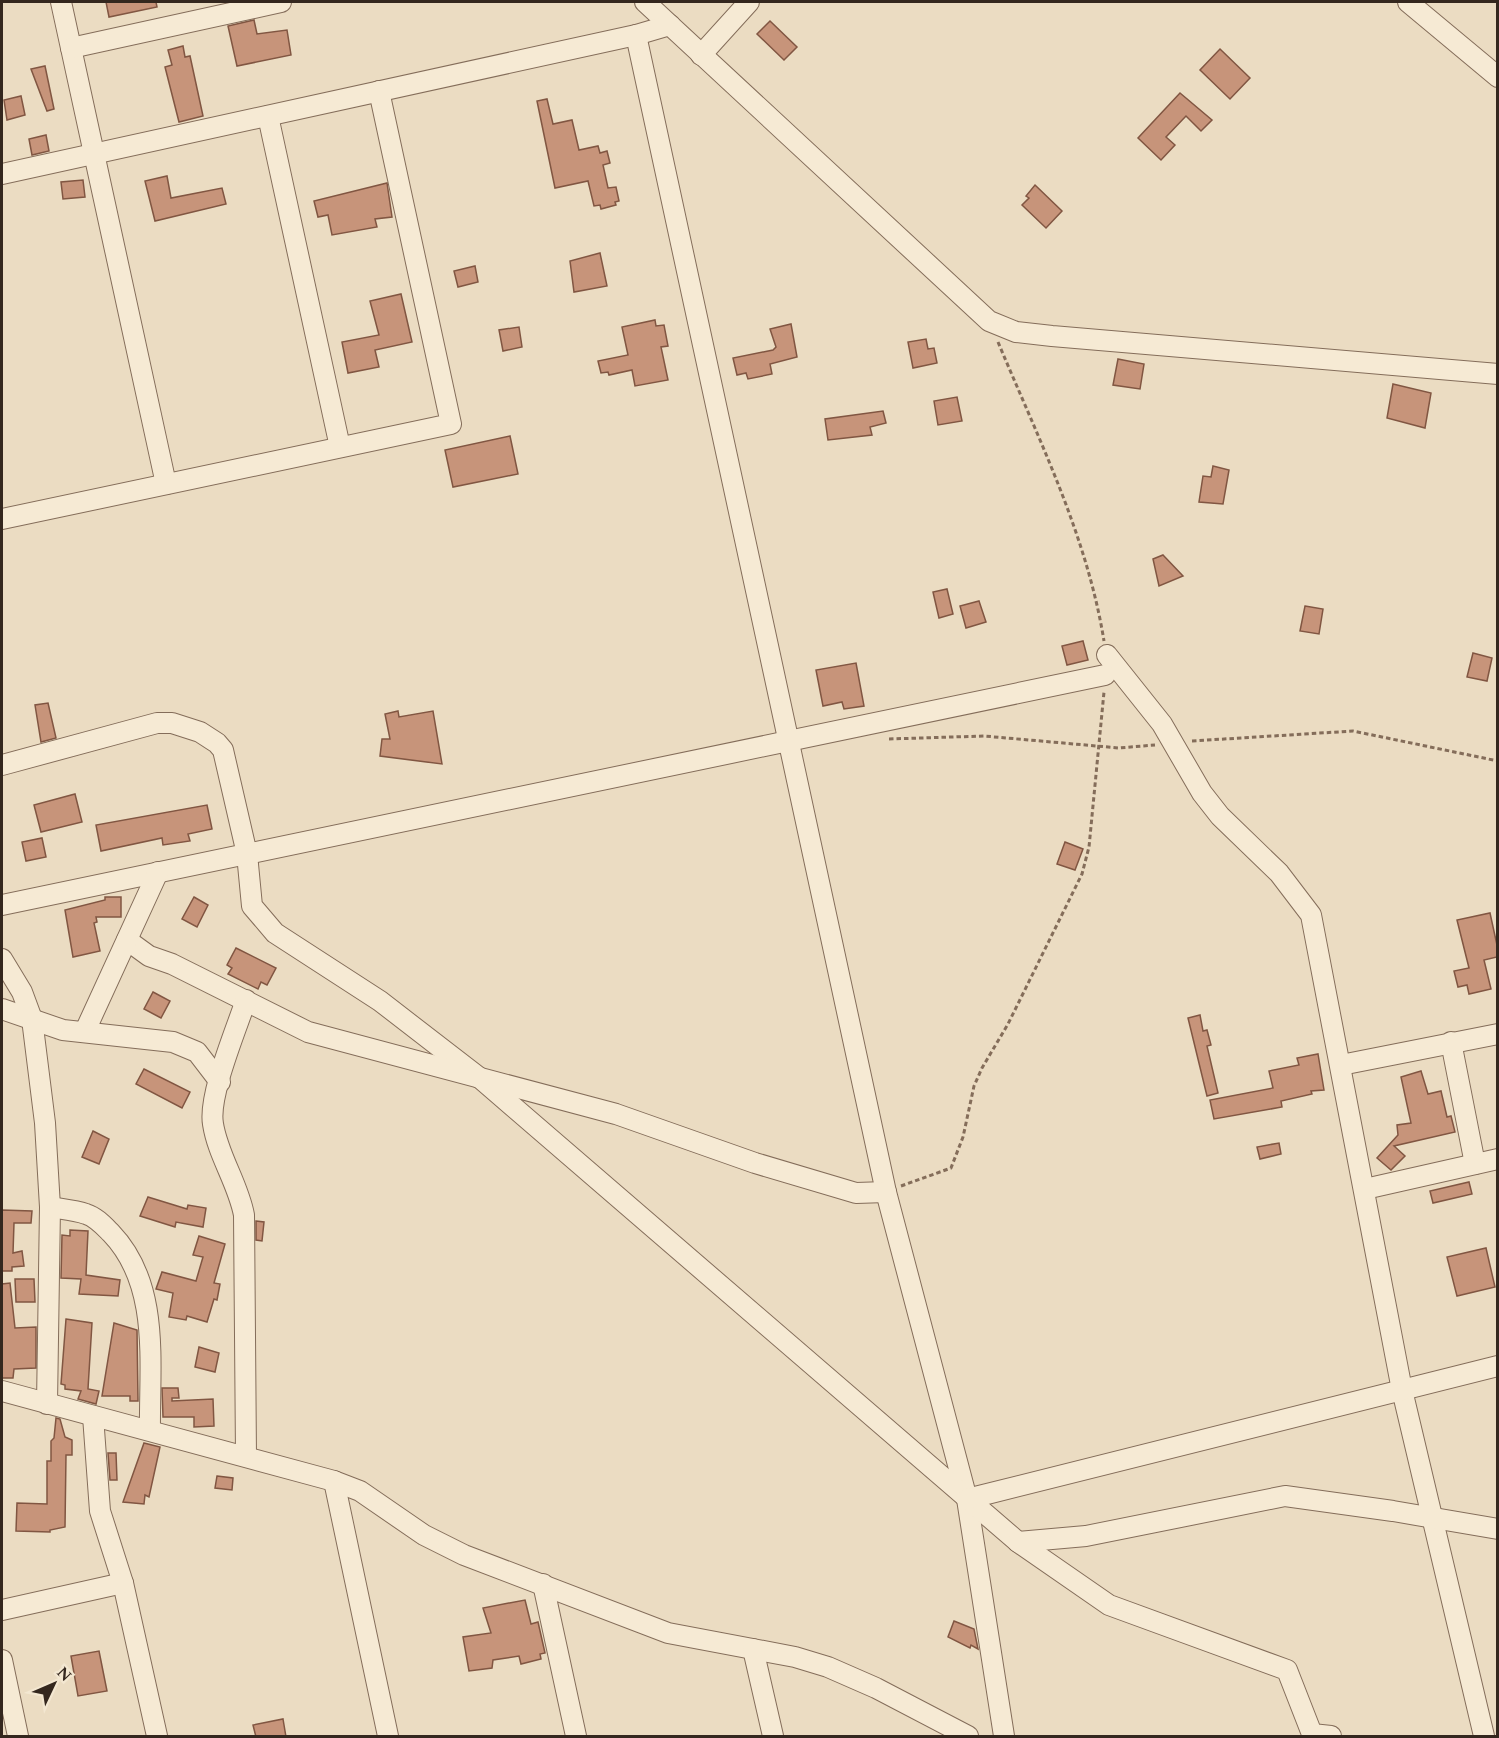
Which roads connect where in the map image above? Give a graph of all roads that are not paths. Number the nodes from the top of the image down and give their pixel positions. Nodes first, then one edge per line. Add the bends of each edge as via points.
1 (60, 2) edge
2 (282, 2) edge
3 (645, 2) edge
4 (749, 2) edge
5 (1408, 2) edge
6 (670, 25) junction
7 (636, 35) junction
8 (71, 48) junction
9 (701, 55) junction
10 (1497, 77) edge
11 (379, 91) junction
12 (268, 116) junction
13 (94, 153) junction
14 (2, 174) edge
15 (1497, 374) edge
16 (340, 447) junction
17 (166, 484) junction
18 (2, 519) edge
19 (1107, 655) road end
20 (1105, 675) road end
21 (789, 742) junction
22 (2, 765) edge
23 (247, 854) junction
24 (158, 872) junction
25 (2, 905) edge
26 (127, 940) junction
27 (2, 959) edge
28 (246, 1000) junction
29 (2, 1009) edge
30 (32, 1020) junction
31 (85, 1031) junction
32 (1497, 1034) edge
33 (1451, 1042) junction
34 (1341, 1065) junction
35 (481, 1079) junction
36 (220, 1082) junction
37 (1497, 1159) edge
38 (1475, 1164) junction
39 (1365, 1189) junction
40 (886, 1192) junction
41 (50, 1207) junction
42 (1497, 1366) edge
43 (1402, 1390) junction
44 (2, 1391) edge
45 (47, 1404) junction
46 (93, 1416) junction
47 (150, 1430) junction
48 (246, 1456) junction
49 (334, 1481) junction
50 (967, 1499) junction
51 (1432, 1518) junction
52 (1497, 1529) edge
53 (1018, 1542) junction
54 (123, 1583) junction
55 (543, 1584) junction
56 (2, 1610) edge
57 (753, 1649) junction
58 (2, 1660) edge
59 (18, 1737) edge
60 (157, 1737) edge
61 (387, 1737) edge
62 (576, 1737) edge
63 (773, 1737) edge
64 (968, 1737) edge
65 (1004, 1737) edge
66 (1331, 1737) edge
67 (1484, 1737) edge

1 - 8 street
2 - 8 street
3 - 6 street
4 - 9 street
5 - 10 street
6 - 7 street
6 - 9 street
7 - 11 street
7 - 21 street
8 - 13 street
9 - 15 street via 989,321 1016,333
11 - 12 street
11 - 16 street via 451,424
12 - 13 street
12 - 16 street
13 - 14 street
13 - 17 street
16 - 17 street
17 - 18 street
19 - 34 street via 1174,743 1202,793 1280,873 1311,915
20 - 21 street
21 - 23 street
21 - 40 street
22 - 23 street via 157,723 172,723 200,732 218,742 223,750
23 - 24 street
23 - 35 street via 252,906 275,933 380,1001
24 - 25 street
24 - 26 street
26 - 28 street via 149,956
26 - 31 street
27 - 30 street via 22,992
28 - 35 street via 308,1032
28 - 36 street
29 - 30 street
30 - 31 street via 63,1030
30 - 41 street via 45,1123
31 - 36 street via 173,1042 197,1052
32 - 33 street
33 - 34 street
33 - 38 street
34 - 39 street
35 - 40 street via 616,1114 754,1163 856,1193
35 - 50 street
36 - 48 street via 212,1107 213,1123 244,1215
37 - 38 street
38 - 39 street
39 - 43 street
40 - 50 street
41 - 45 street
41 - 47 street via 87,1214 103,1225 120,1242 135,1267 147,1303
42 - 43 street
43 - 50 street
43 - 51 street
44 - 45 street
45 - 46 street
46 - 47 street
46 - 54 street via 100,1511
47 - 48 street
48 - 49 street
49 - 55 street via 360,1491 424,1535 464,1555
49 - 61 street
50 - 53 street
50 - 65 street
51 - 52 street
51 - 53 street via 1284,1496 1086,1536
51 - 67 street
53 - 66 street via 1109,1605 1287,1670 1312,1734
54 - 56 street
54 - 60 street
55 - 57 street via 668,1633
55 - 62 street
57 - 63 street
57 - 64 street via 828,1667
58 - 59 street

